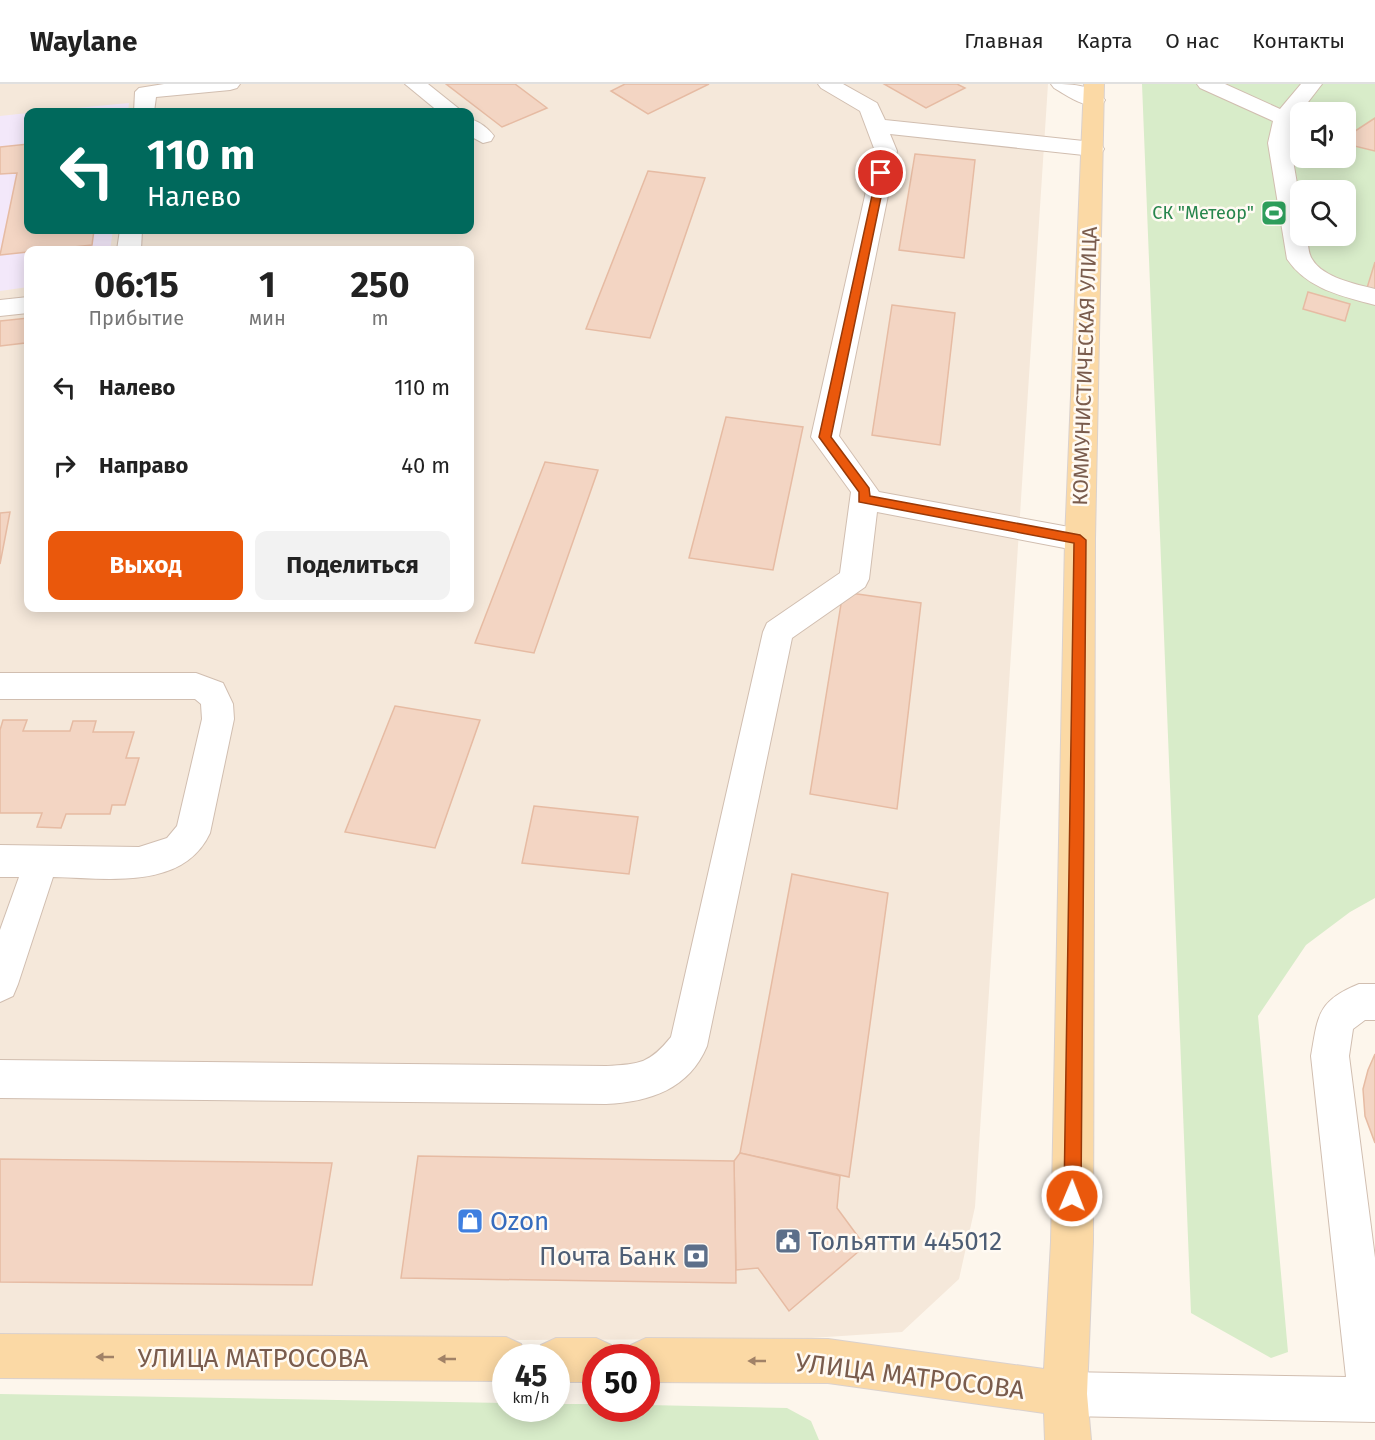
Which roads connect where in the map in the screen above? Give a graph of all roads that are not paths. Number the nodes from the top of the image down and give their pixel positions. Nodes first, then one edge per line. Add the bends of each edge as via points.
1 (230, 84) edge
2 (415, 84) edge
3 (828, 84) edge
4 (1061, 84) edge
5 (1207, 84) edge
6 (1312, 84) edge
7 (1094, 92) edge
8 (144, 108) edge
9 (447, 108) edge
10 (1284, 118) junction
11 (876, 126) junction
12 (1093, 149) junction
13 (1375, 297) edge
14 (24, 305) edge
15 (0, 308) edge
16 (864, 499) junction
17 (1080, 540) junction
18 (0, 686) edge
19 (0, 861) edge
20 (41, 862) junction
21 (0, 984) edge
22 (1375, 1002) edge
23 (0, 1079) edge
24 (0, 1356) edge
25 (492, 1359) edge
26 (660, 1360) edge
27 (1065, 1395) junction
28 (1373, 1400) edge
29 (1068, 1440) edge

1 - 8 lane via 146,92
2 - 9 lane
3 - 11 lane via 869,108
4 - 7 lane
5 - 10 lane
6 - 10 lane
7 - 12 main road, КОММУНИСТИЧЕСКАЯ УЛИЦА
10 - 13 lane via 1279,142 1299,259 1317,278
11 - 12 lane
11 - 16 lane via 886,151 825,437 865,491
12 - 17 main road, КОММУНИСТИЧЕСКАЯ УЛИЦА
14 - 15 lane
16 - 17 lane
16 - 23 lane via 854,579 778,632 688,1046 671,1068 642,1083 606,1085
17 - 27 main road, КОММУНИСТИЧЕСКАЯ УЛИЦА via 1072,1242
18 - 20 lane via 196,686 212,692 217,704 218,719 193,833 179,849 139,864
19 - 20 lane
20 - 21 lane
22 - 28 lane via 1359,1002 1336,1019 1330,1056
25 -> 24 main road, УЛИЦА МАТРОСОВА
27 -> 26 main road, УЛИЦА МАТРОСОВА via 828,1361
27 - 28 lane
27 - 29 main road, КОММУНИСТИЧЕСКАЯ УЛИЦА

